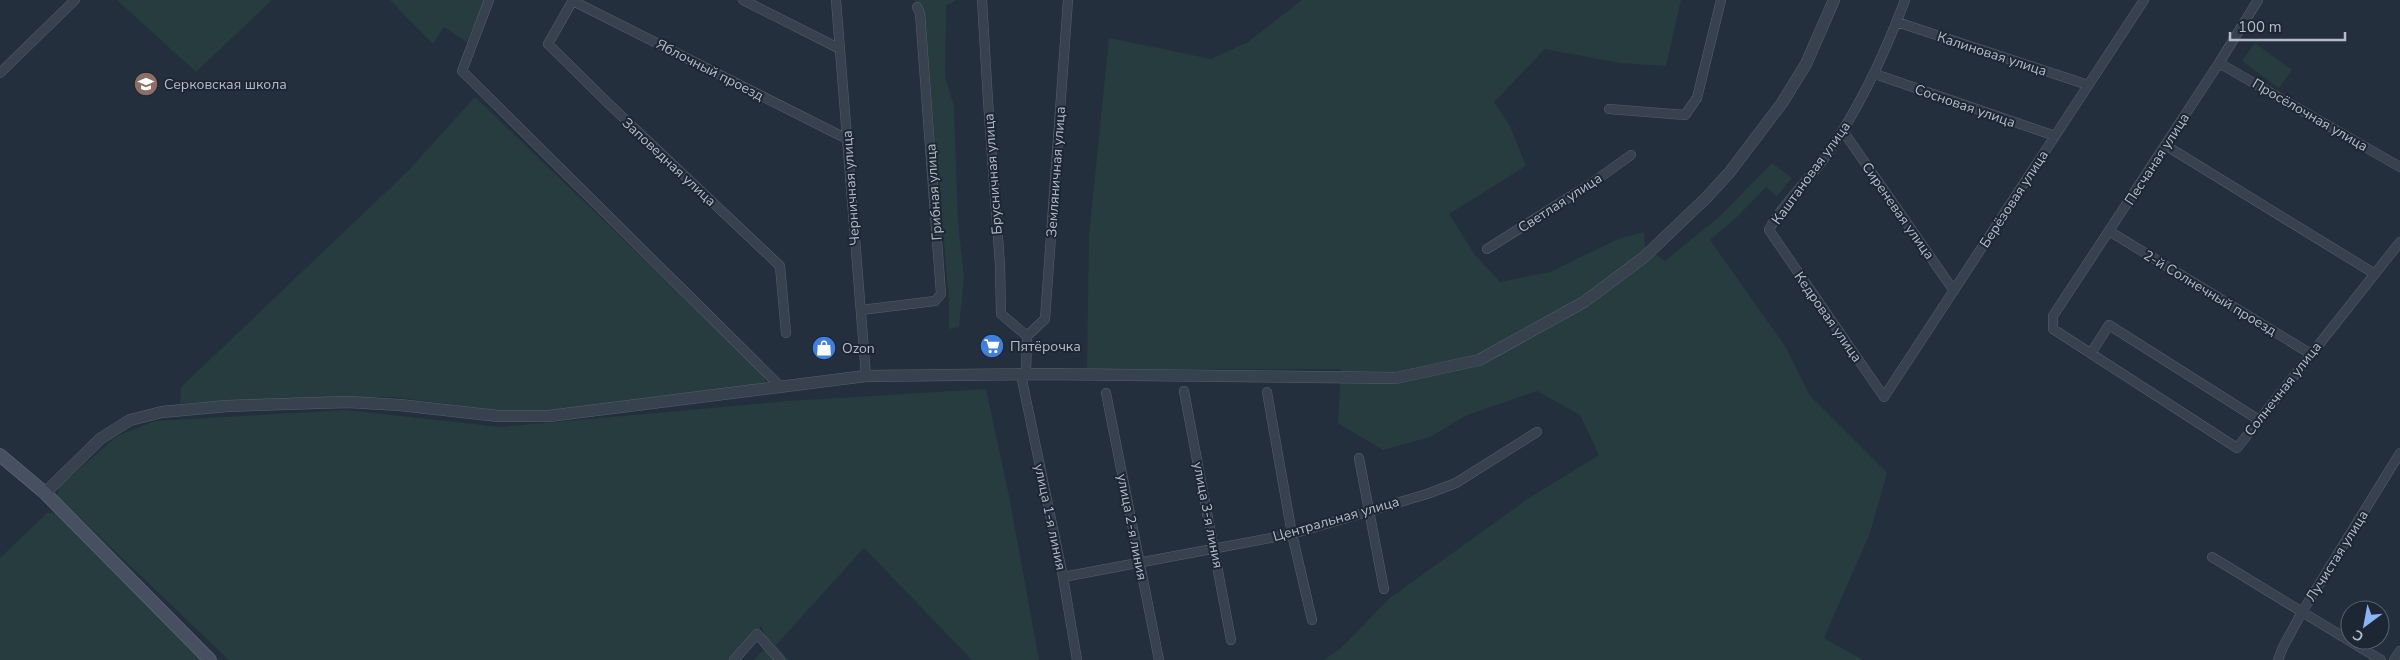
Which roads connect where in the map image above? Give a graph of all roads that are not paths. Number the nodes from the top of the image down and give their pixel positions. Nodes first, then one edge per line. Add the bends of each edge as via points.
1 (75, 0) edge
2 (488, 0) edge
3 (573, 0) edge
4 (743, 0) edge
5 (836, 0) edge
6 (982, 0) edge
7 (1068, 0) edge
8 (1721, 0) edge
9 (1834, 0) edge
10 (1905, 0) edge
11 (2144, 0) edge
12 (2258, 0) edge
13 (917, 7) dead end
14 (1897, 22) junction
15 (840, 49) junction
16 (2220, 63) junction
17 (0, 74) edge
18 (1875, 74) junction
19 (2088, 85) junction
20 (1609, 109) dead end
21 (1843, 131) junction
22 (2055, 136) junction
23 (847, 139) junction
24 (2165, 145) junction
25 (1632, 155) dead end
26 (2400, 167) edge
27 (2109, 232) junction
28 (1772, 237) joint
29 (2400, 242) edge
30 (1488, 249) dead end
31 (2375, 274) junction
32 (1954, 291) junction
33 (861, 310) junction
34 (2053, 316) joint
35 (786, 332) dead end
36 (1027, 336) junction
37 (2091, 353) junction
38 (2311, 354) junction
39 (1024, 375) junction
40 (866, 376) junction
41 (781, 387) junction
42 (1184, 390) dead end
43 (1267, 392) dead end
44 (1106, 393) dead end
45 (1884, 397) joint
46 (2259, 420) junction
47 (1537, 432) dead end
48 (2400, 453) edge
49 (0, 455) edge
50 (1359, 458) dead end
51 (45, 493) junction
52 (1368, 511) junction
53 (1292, 534) junction
54 (1215, 547) junction
55 (2212, 557) dead end
56 (1138, 561) junction
57 (1062, 577) junction
58 (1384, 589) dead end
59 (2302, 612) junction
60 (1312, 620) dead end
61 (1231, 640) dead end
62 (2400, 651) edge
63 (210, 660) edge
64 (734, 660) edge
65 (780, 660) edge
66 (1077, 660) edge
67 (1159, 660) edge
68 (2278, 660) edge
69 (2381, 660) edge
70 (2394, 660) edge

1 - 17 street
2 - 41 street via 462,71
3 - 23 street, Яблочный проезд
3 - 35 street, Заповедная улица via 548,44 780,266
4 - 15 street
5 - 15 street, Черничная улица
6 - 36 street, Брусничная улица via 1001,314
7 - 36 street, Земляничная улица via 1045,319
8 - 20 street via 1697,98 1685,115
9 - 39 street via 1812,52 1782,103 1706,198 1643,258 1584,302 1479,360 1396,378
10 - 14 street, Каштановая улица
11 - 19 street, Берёзовая улица
12 - 16 street, Песчаная улица
13 - 33 street, Грибная улица via 941,294 935,301
14 - 18 street, Каштановая улица
14 - 19 street, Калиновая улица
15 - 23 street, Черничная улица
16 - 24 street, Песчаная улица
16 - 26 street, Просёлочная улица
18 - 21 street, Каштановая улица
18 - 22 street, Сосновая улица
19 - 22 street, Берёзовая улица
21 - 28 street, Каштановая улица via 1771,226
21 - 32 street, Сиреневая улица
22 - 32 street, Берёзовая улица
23 - 33 street, Черничная улица
24 - 27 street, Песчаная улица
24 - 31 street
25 - 30 street, Светлая улица
27 - 34 street, Песчаная улица
27 - 38 street, 2-й Солнечный проезд
28 - 45 street, Кедровая улица
29 - 31 street, Солнечная улица
31 - 38 street, Солнечная улица
32 - 45 street, Берёзовая улица
33 - 40 street, Черничная улица
34 - 37 street, Солнечная улица via 2052,328
36 - 39 street, улица 1-я линия
37 - 46 street, Солнечная улица via 2236,448
37 - 46 street via 2109,325
38 - 46 street, Солнечная улица
39 - 40 street
39 - 57 street, улица 1-я линия
40 - 41 street
41 - 51 street via 549,416 498,416 348,402 227,406 162,412 130,420 100,439
42 - 54 street, улица 3-я линия
43 - 53 street
44 - 56 street, улица 2-я линия
47 - 52 street, Центральная улица via 1456,483
48 - 59 street, Лучистая улица
49 - 51 main road
50 - 52 street
51 - 63 main road
52 - 53 street, Центральная улица
52 - 58 street
53 - 54 street, Центральная улица
53 - 60 street
54 - 56 street, Центральная улица
54 - 61 street, улица 3-я линия
55 - 59 street
56 - 57 street, Центральная улица
56 - 67 street, улица 2-я линия
57 - 66 street, улица 1-я линия
59 - 68 street, Лучистая улица
59 - 69 street
62 - 70 street
64 - 65 street via 757,634

